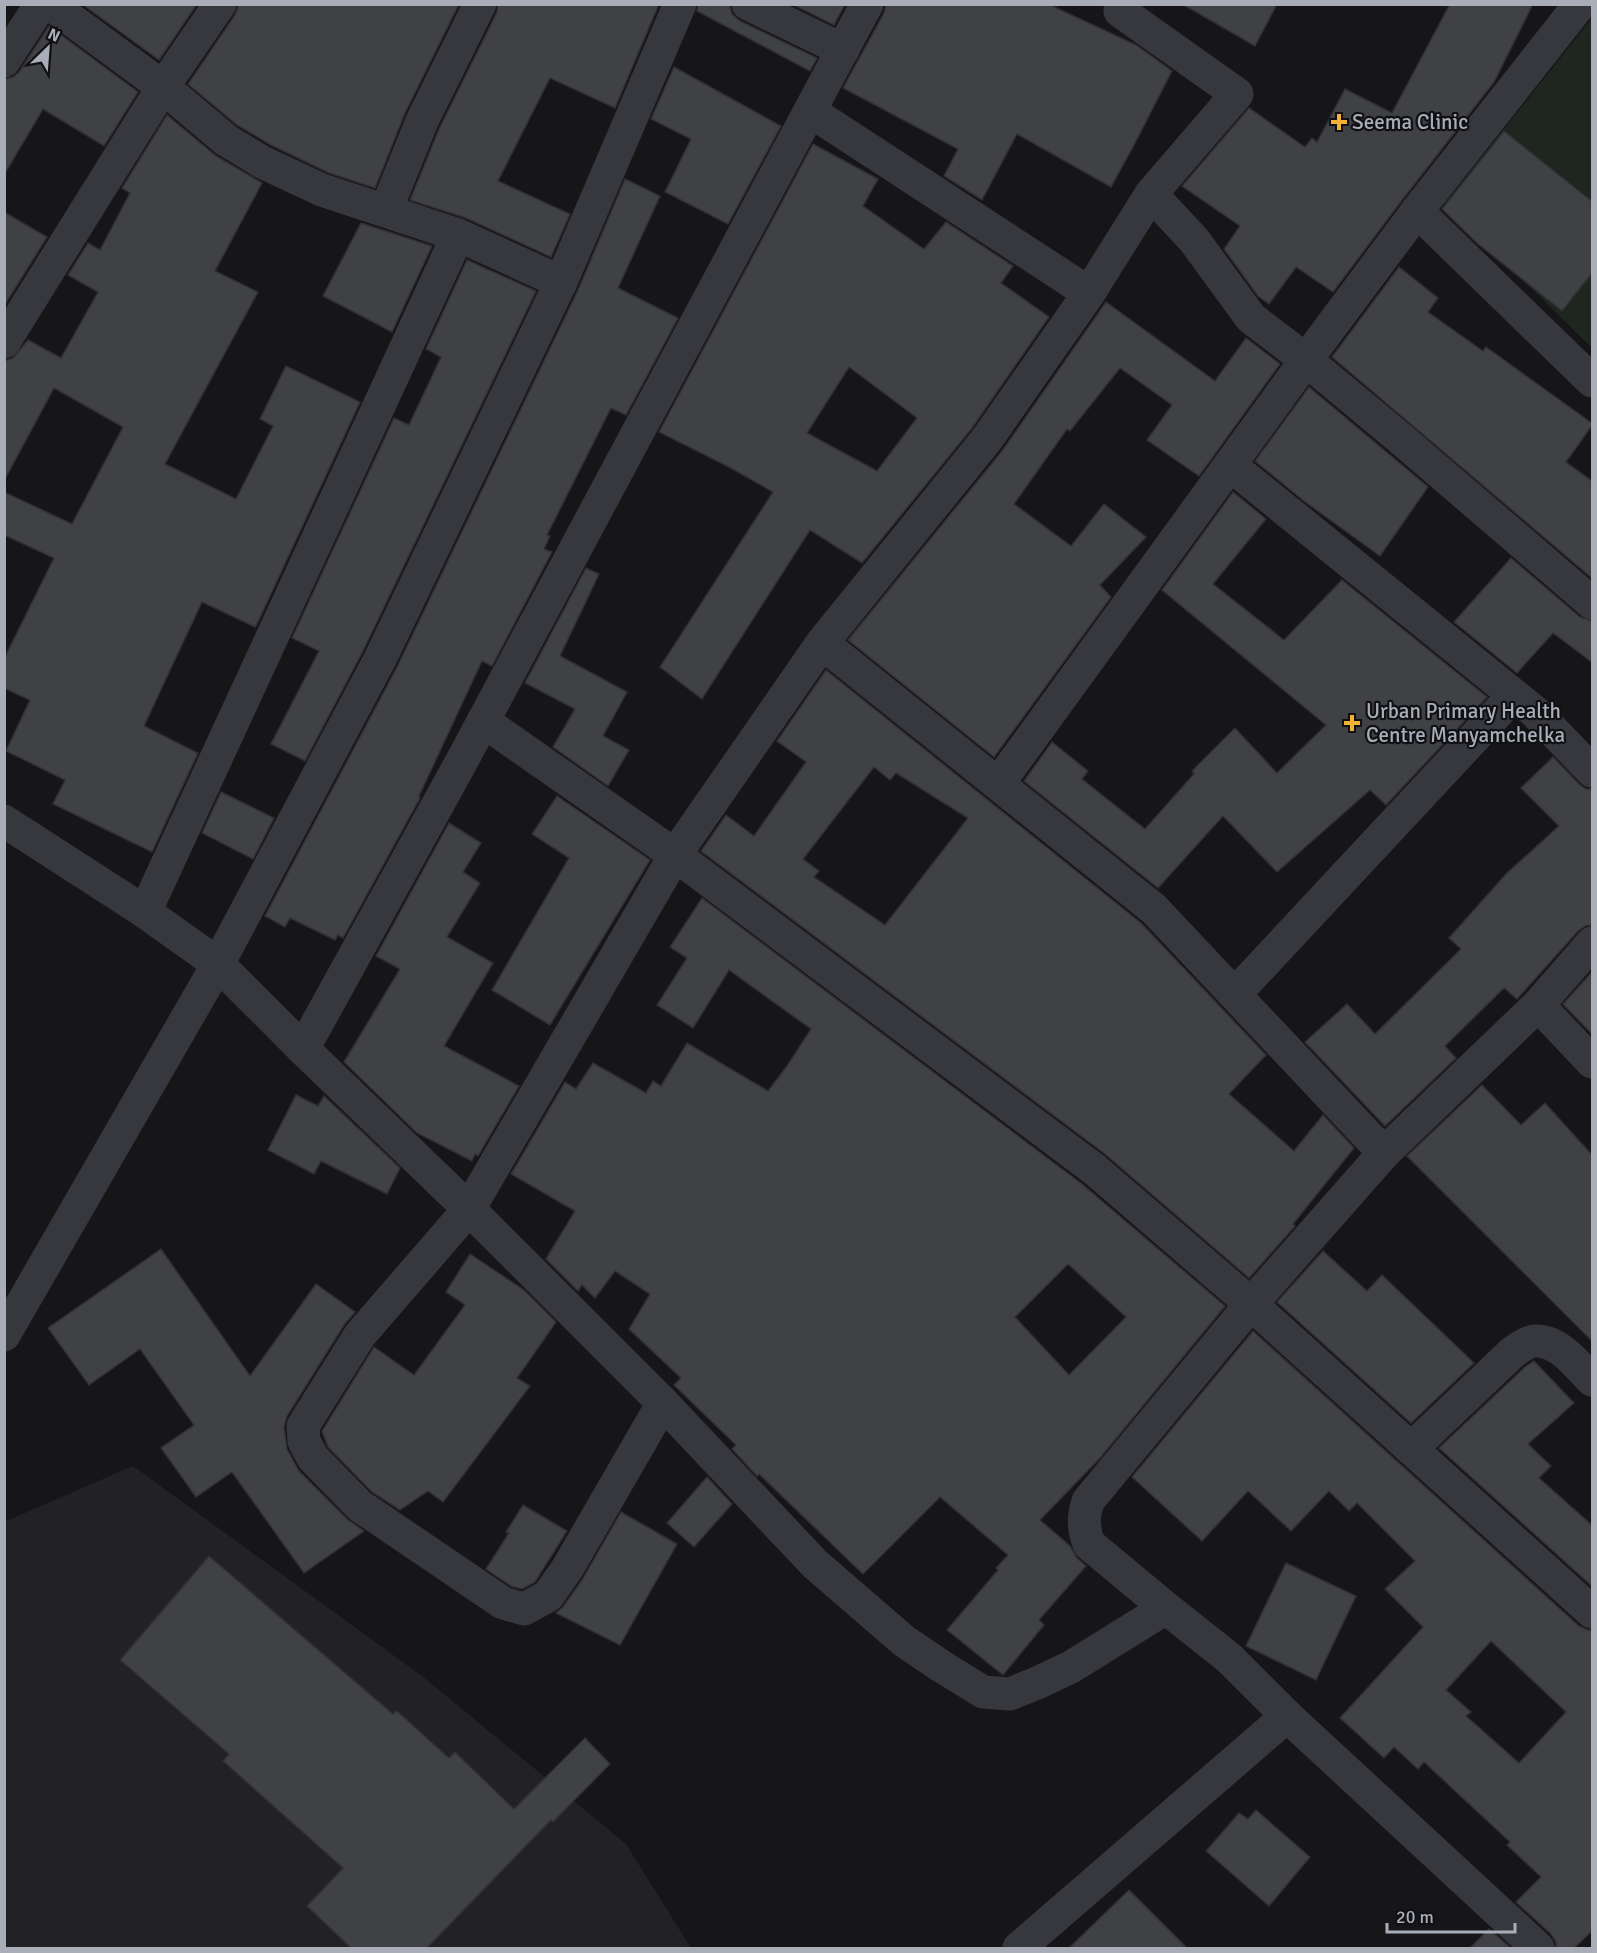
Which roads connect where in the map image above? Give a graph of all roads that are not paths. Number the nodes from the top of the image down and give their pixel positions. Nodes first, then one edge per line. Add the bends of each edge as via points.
1 (41, 4) edge
2 (50, 4) edge
3 (220, 4) edge
4 (480, 4) edge
5 (680, 4) edge
6 (748, 4) edge
7 (867, 4) edge
8 (1580, 4) edge
9 (1118, 7) edge
10 (843, 50) junction
11 (4, 61) edge
12 (164, 87) junction
13 (810, 111) junction
14 (1151, 194) junction
15 (386, 210) junction
16 (1417, 211) junction
17 (458, 235) junction
18 (561, 282) junction
19 (1089, 293) junction
20 (4, 342) edge
21 (1306, 360) junction
22 (1593, 381) edge
23 (1230, 465) junction
24 (1593, 603) edge
25 (822, 643) junction
26 (1514, 695) junction
27 (483, 721) junction
28 (1593, 771) edge
29 (998, 784) junction
30 (4, 821) edge
31 (675, 855) junction
32 (145, 912) junction
33 (1593, 943) edge
34 (218, 964) junction
35 (1235, 994) junction
36 (1538, 1005) junction
37 (303, 1049) junction
38 (1593, 1062) edge
39 (1384, 1153) junction
40 (469, 1209) junction
41 (1251, 1304) junction
42 (4, 1335) edge
43 (1593, 1380) edge
44 (663, 1403) junction
45 (1411, 1449) junction
46 (1166, 1608) junction
47 (1593, 1612) edge
48 (1287, 1716) junction
49 (1037, 1943) edge
50 (1538, 1948) edge

1 - 11 street
2 - 12 street
3 - 12 street
4 - 15 street via 423,121
5 - 18 street
6 - 10 street
7 - 10 street
8 - 16 street
9 - 14 street via 1237,94
10 - 13 street
12 - 15 street via 226,140 262,162 322,190
12 - 20 street
13 - 19 street
13 - 27 street
14 - 19 street
14 - 21 street via 1194,240 1251,318
15 - 17 street
16 - 21 street
16 - 22 street
17 - 18 street
17 - 32 street
18 - 34 street via 380,659
19 - 25 street via 987,439
21 - 23 street
21 - 24 street
23 - 26 street
23 - 29 street
25 - 29 street
25 - 31 street
26 - 28 street
26 - 35 street
27 - 31 street
27 - 37 street
29 - 35 street via 1154,909
30 - 32 street
31 - 40 street
31 - 41 street via 1094,1168
32 - 34 street
33 - 36 street
34 - 37 street
34 - 42 street
35 - 39 street
36 - 38 street
36 - 39 street
37 - 40 street
39 - 41 street
40 - 44 street
40 - 44 street via 360,1335 303,1426 304,1441 313,1458 360,1506 503,1603 524,1609 548,1596 567,1569
41 - 45 street
41 - 46 street via 1089,1501 1083,1515 1089,1544
43 - 45 street via 1549,1342 1532,1341 1513,1352
44 - 46 street via 815,1564 904,1641 983,1692 1010,1694 1037,1683 1071,1667
45 - 47 street
46 - 48 street via 1229,1658
48 - 49 street
48 - 50 street

